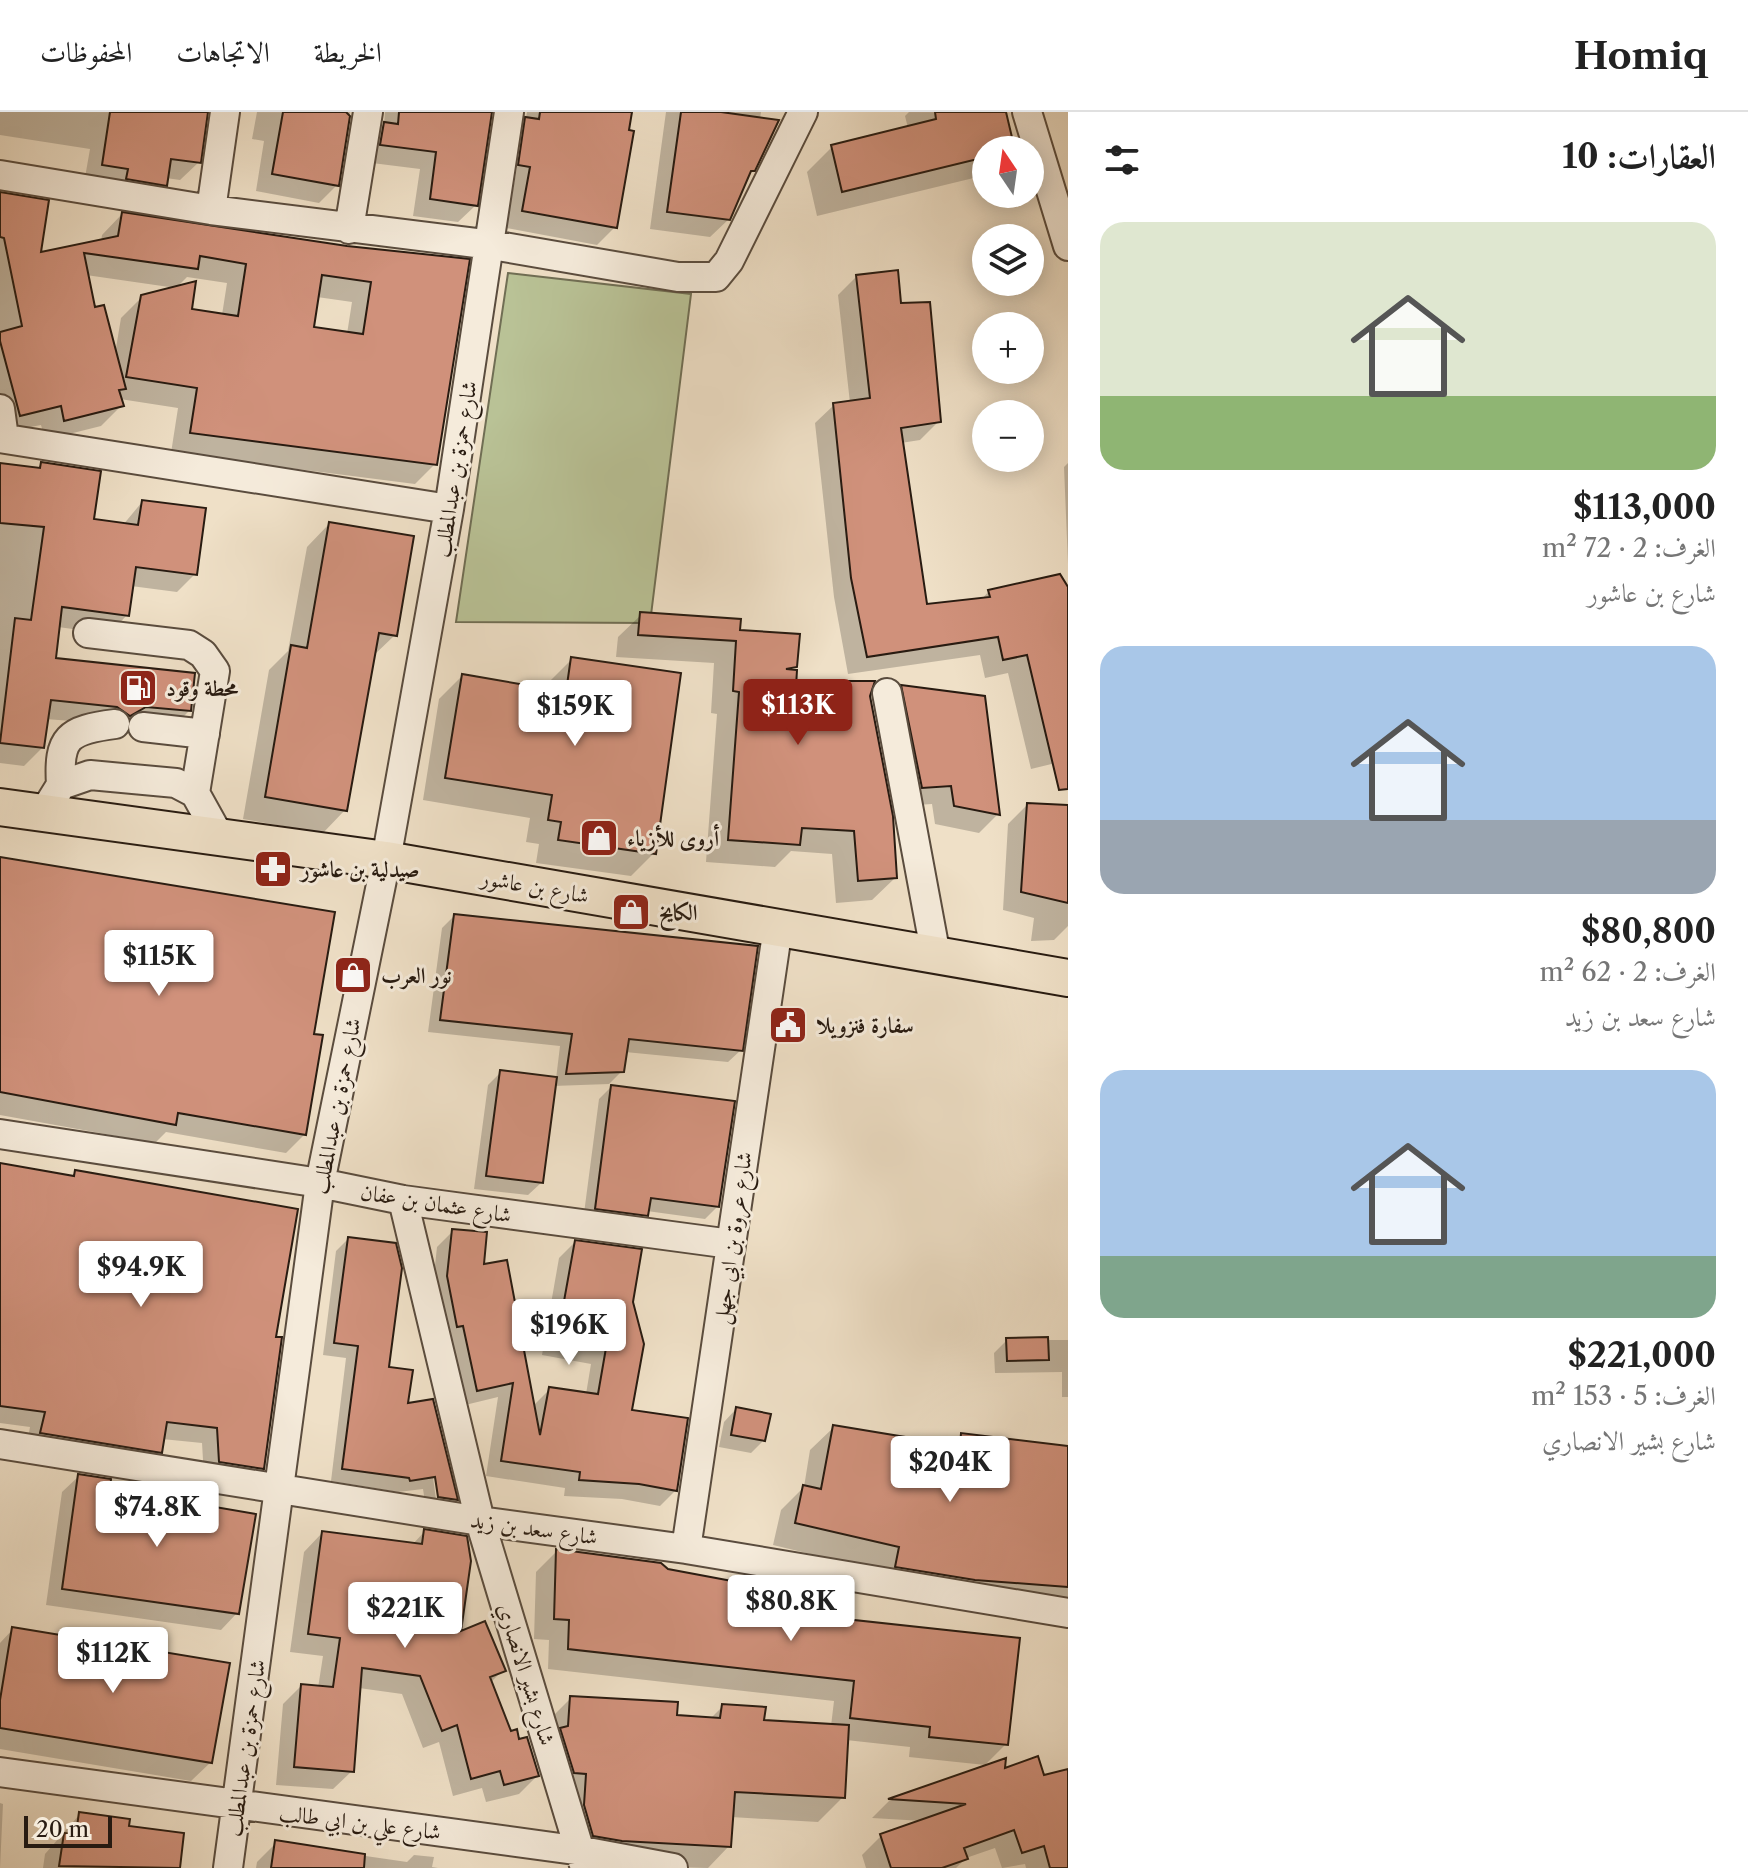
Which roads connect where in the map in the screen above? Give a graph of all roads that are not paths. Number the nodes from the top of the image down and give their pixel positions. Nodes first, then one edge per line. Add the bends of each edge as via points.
1 (225, 112) edge
2 (368, 112) edge
3 (509, 112) edge
4 (803, 112) edge
5 (1027, 112) edge
6 (0, 175) edge
7 (211, 210) junction
8 (349, 229) junction
9 (492, 245) junction
10 (1068, 246) edge
11 (0, 409) edge
12 (2, 438) edge
13 (449, 509) junction
14 (88, 633) dead end
15 (887, 693) dead end
16 (115, 724) dead end
17 (143, 727) dead end
18 (205, 734) junction
19 (195, 793) junction
20 (52, 799) junction
21 (0, 807) edge
22 (220, 838) junction
23 (386, 860) junction
24 (778, 927) junction
25 (936, 956) junction
26 (1068, 978) edge
27 (0, 1134) edge
28 (320, 1183) junction
29 (403, 1200) junction
30 (731, 1244) junction
31 (0, 1444) edge
32 (279, 1488) junction
33 (480, 1521) junction
34 (686, 1549) junction
35 (1068, 1613) edge
36 (0, 1772) edge
37 (239, 1806) junction
38 (584, 1859) edge
39 (228, 1868) edge
40 (673, 1868) edge

1 - 7 street
2 - 8 street
3 - 9 street, شارع حمزة بن عبدالمطلب
4 - 9 street via 729,261 716,277 678,277
5 - 10 street
6 - 7 street
7 - 8 street
8 - 9 street
9 - 13 street, شارع حمزة بن عبدالمطلب
11 - 12 street
12 - 13 street
13 - 23 street, شارع حمزة بن عبدالمطلب
14 - 18 street via 189,645 203,654 215,671
15 - 25 street
16 - 20 street via 88,728 68,739 59,754
17 - 18 street
18 - 19 street
19 - 20 street via 176,783 90,775
19 - 22 street
20 - 21 main road, شارع بن عاشور
20 - 22 main road, شارع بن عاشور
22 - 23 main road, شارع بن عاشور
23 - 24 main road, شارع بن عاشور
23 - 28 street, شارع حمزة بن عبدالمطلب
24 - 25 main road, شارع بن عاشور
24 - 30 street, شارع عروة بن ابي جهل
25 - 26 main road, شارع بن عاشور
27 - 28 street, شارع عثمان بن عفان
28 - 29 street, شارع عثمان بن عفان
28 - 32 street, شارع حمزة بن عبدالمطلب
29 - 30 street, شارع عثمان بن عفان
29 - 33 street, شارع بشير الانصاري
30 - 34 street, شارع عروة بن ابي جهل
31 - 32 street, شارع سعد بن زيد
32 - 33 street, شارع سعد بن زيد
32 - 37 street, شارع حمزة بن عبدالمطلب
33 - 34 street, شارع سعد بن زيد
33 - 38 street, شارع بشير الانصاري
34 - 35 street, شارع سعد بن زيد
36 - 37 street, شارع علي بن ابي طالب
37 - 38 street, شارع علي بن ابي طالب
37 - 39 street, شارع حمزة بن عبدالمطلب
38 - 40 street, شارع علي بن ابي طالب

